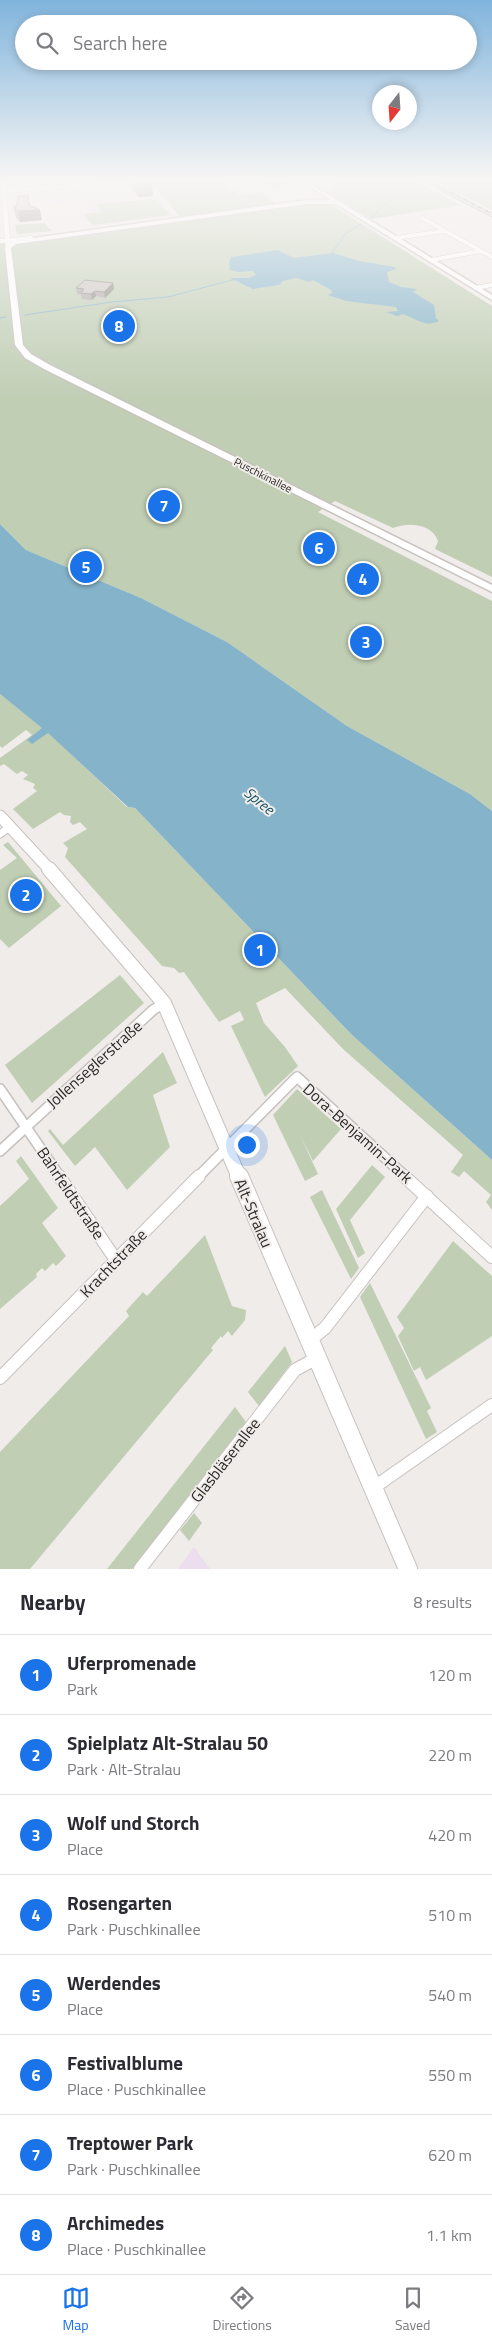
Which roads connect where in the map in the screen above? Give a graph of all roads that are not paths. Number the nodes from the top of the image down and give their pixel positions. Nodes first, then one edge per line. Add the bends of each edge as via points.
1 (8, 252) edge
2 (419, 252) edge
3 (473, 252) edge
4 (431, 260) junction
5 (492, 285) edge
6 (476, 288) junction
7 (492, 298) edge
8 (492, 590) edge
9 (0, 816) edge
10 (5, 830) edge
11 (164, 1003) junction
12 (0, 1089) edge
13 (26, 1127) junction
14 (226, 1147) junction
15 (0, 1151) edge
16 (427, 1196) junction
17 (492, 1257) edge
18 (116, 1260) junction
19 (309, 1341) junction
20 (317, 1358) junction
21 (0, 1378) edge
22 (492, 1405) edge
23 (373, 1488) junction
24 (140, 1569) edge
25 (408, 1569) edge

1 - 8 main road, Puschkinallee via 19,345 34,360
2 - 4 main road
3 - 4 street
4 - 6 main road
5 - 6 street
6 - 7 main road
9 - 10 street, Alt-Stralau
10 - 11 street, Alt-Stralau
11 - 13 street, Jollenseglerstraße
11 - 14 street, Alt-Stralau
12 - 13 street, Bahrfeldtstraße
13 - 15 street
13 - 18 street, Bahrfeldtstraße
14 - 16 street, Dora-Benjamin-Park via 297,1077
14 - 18 street, Krachtstraße
14 - 19 street, Alt-Stralau
16 - 17 street, Dora-Benjamin-Park
16 - 19 street via 325,1328
18 - 21 street, Krachtstraße
19 - 20 street, Alt-Stralau
20 - 23 street, Alt-Stralau
20 - 24 street, Glasbläserallee via 295,1370
22 - 23 street
23 - 25 street, Alt-Stralau

